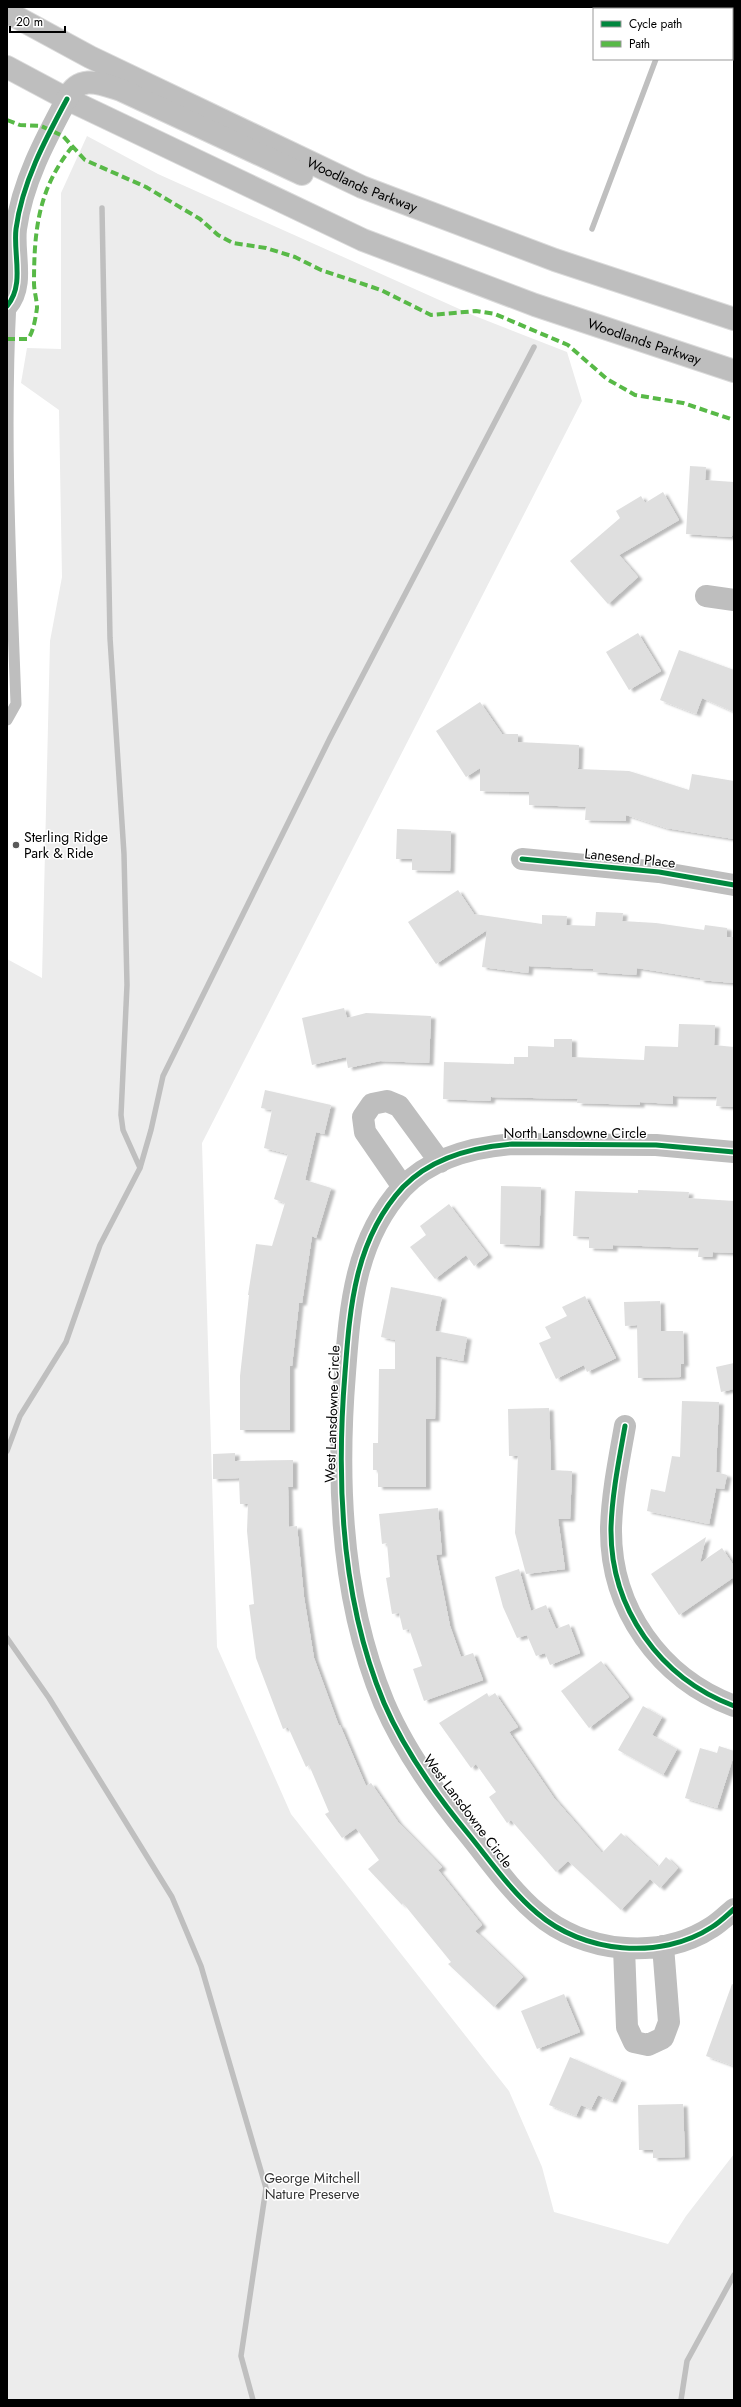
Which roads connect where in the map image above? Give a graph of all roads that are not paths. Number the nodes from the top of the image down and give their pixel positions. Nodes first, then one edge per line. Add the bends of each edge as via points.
1 (7, 12) edge
2 (7, 67) edge
3 (67, 99) junction
4 (362, 187) junction
5 (9, 303) edge
6 (734, 318) edge
7 (734, 371) edge
8 (706, 596) dead end
9 (734, 600) edge
10 (7, 720) edge
11 (522, 859) dead end
12 (734, 885) edge
13 (734, 1152) edge
14 (440, 1162) junction
15 (421, 1172) joint
16 (403, 1187) junction
17 (625, 1426) dead end
18 (734, 1706) edge
19 (734, 1909) edge
20 (654, 1947) junction
21 (624, 1948) junction

1 - 4 street, Woodlands Parkway via 90,57
2 - 3 street, Woodlands Parkway
3 - 4 street via 71,90 80,84 102,84 121,90 295,172
3 - 5 street via 48,135 23,196 16,231 17,279
3 - 7 street, Woodlands Parkway via 363,240 536,305
4 - 6 street, Woodlands Parkway via 555,260
5 - 10 lane via 7,440 16,704
8 - 9 street
11 - 12 street, Lanesend Place via 659,872
13 - 14 street, North Lansdowne Circle via 656,1145 512,1144 471,1150
14 - 15 street, North Lansdowne Circle
14 - 16 street via 399,1106 387,1100 372,1104 363,1117 365,1132
15 - 16 street, West Lansdowne Circle
16 - 21 street, West Lansdowne Circle via 382,1216 371,1237 357,1275 350,1304 343,1389 341,1478 344,1521 358,1621 369,1660 383,1702 416,1764 444,1804 508,1883 537,1913 561,1931 582,1939
17 - 18 street via 611,1529 617,1584 641,1635 656,1654 692,1686
19 - 20 street, West Lansdowne Circle via 712,1928 682,1940
20 - 21 street, West Lansdowne Circle
20 - 21 street via 669,2022 663,2038 648,2045 634,2042 627,2027

